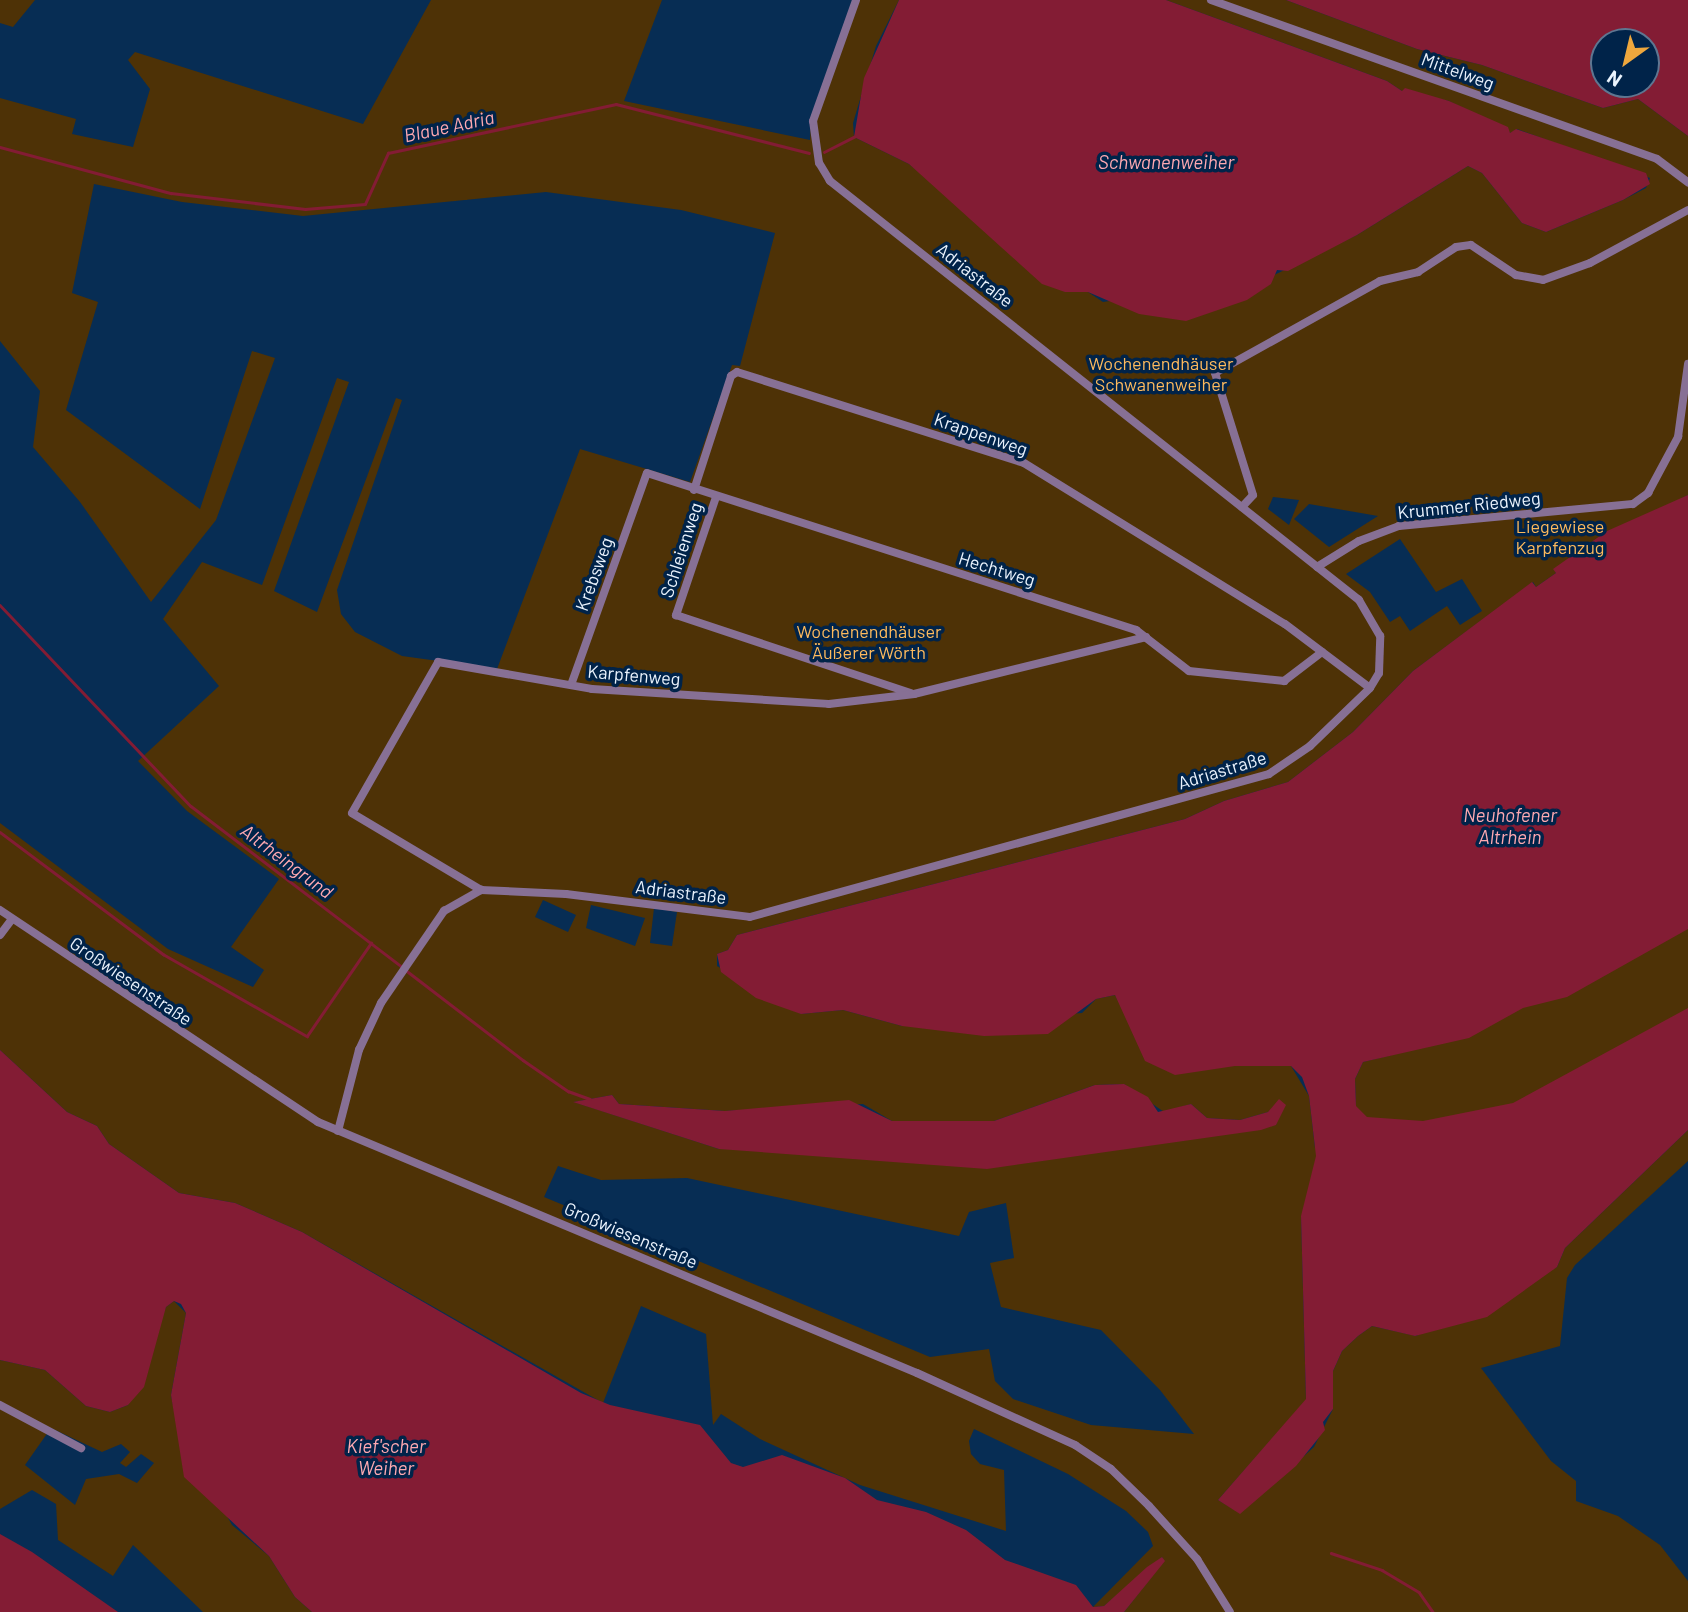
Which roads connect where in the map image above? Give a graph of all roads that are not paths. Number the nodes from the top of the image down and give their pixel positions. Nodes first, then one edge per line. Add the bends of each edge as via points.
1 (856, 0) edge
2 (1211, 0) edge
3 (1688, 182) edge
4 (1688, 210) edge
5 (1688, 364) edge
6 (647, 474) joint
7 (694, 490) junction
8 (716, 497) junction
9 (1242, 507) junction
10 (1317, 567) junction
11 (1146, 637) junction
12 (1322, 652) junction
13 (570, 685) junction
14 (1370, 688) junction
15 (914, 694) junction
16 (481, 890) junction
17 (0, 910) edge
18 (12, 919) junction
19 (0, 935) edge
20 (338, 1131) junction
21 (0, 1405) edge
22 (80, 1448) dead end
23 (1230, 1612) edge

1 - 9 street, Adriastraße via 813,121 819,163 830,180
2 - 3 street, Mittelweg via 1657,159
4 - 9 street via 1590,263 1543,280 1516,275 1471,245 1456,247 1418,272 1380,281 1216,373 1253,495
5 - 10 street, Krummer Riedweg via 1678,437 1648,493 1633,504 1399,526 1359,541
6 - 7 street, Hechtweg
6 - 13 street, Krebsweg
7 - 8 street, Hechtweg
7 - 12 street, Krappenweg via 731,376 737,372 1024,463 1285,624
8 - 11 street, Hechtweg via 1136,630
8 - 15 street, Schleienweg via 677,615
9 - 10 street, Adriastraße
10 - 14 street, Adriastraße via 1372,616 1383,657
11 - 12 street, Hechtweg via 1184,669 1276,680 1290,678
11 - 15 street, Karpfenweg
12 - 14 street, Krappenweg
13 - 15 street, Karpfenweg via 805,704
13 - 16 street, Karpfenweg via 438,662 352,813
14 - 16 street, Adriastraße via 1310,746 1269,774 750,917 566,894
16 - 20 street via 444,911 381,1003 359,1050
17 - 18 street, Großwiesenstraße
18 - 19 street
18 - 20 street, Großwiesenstraße via 295,1109
20 - 23 street, Großwiesenstraße via 892,1362 1075,1446 1111,1468 1157,1514 1197,1559
21 - 22 street

